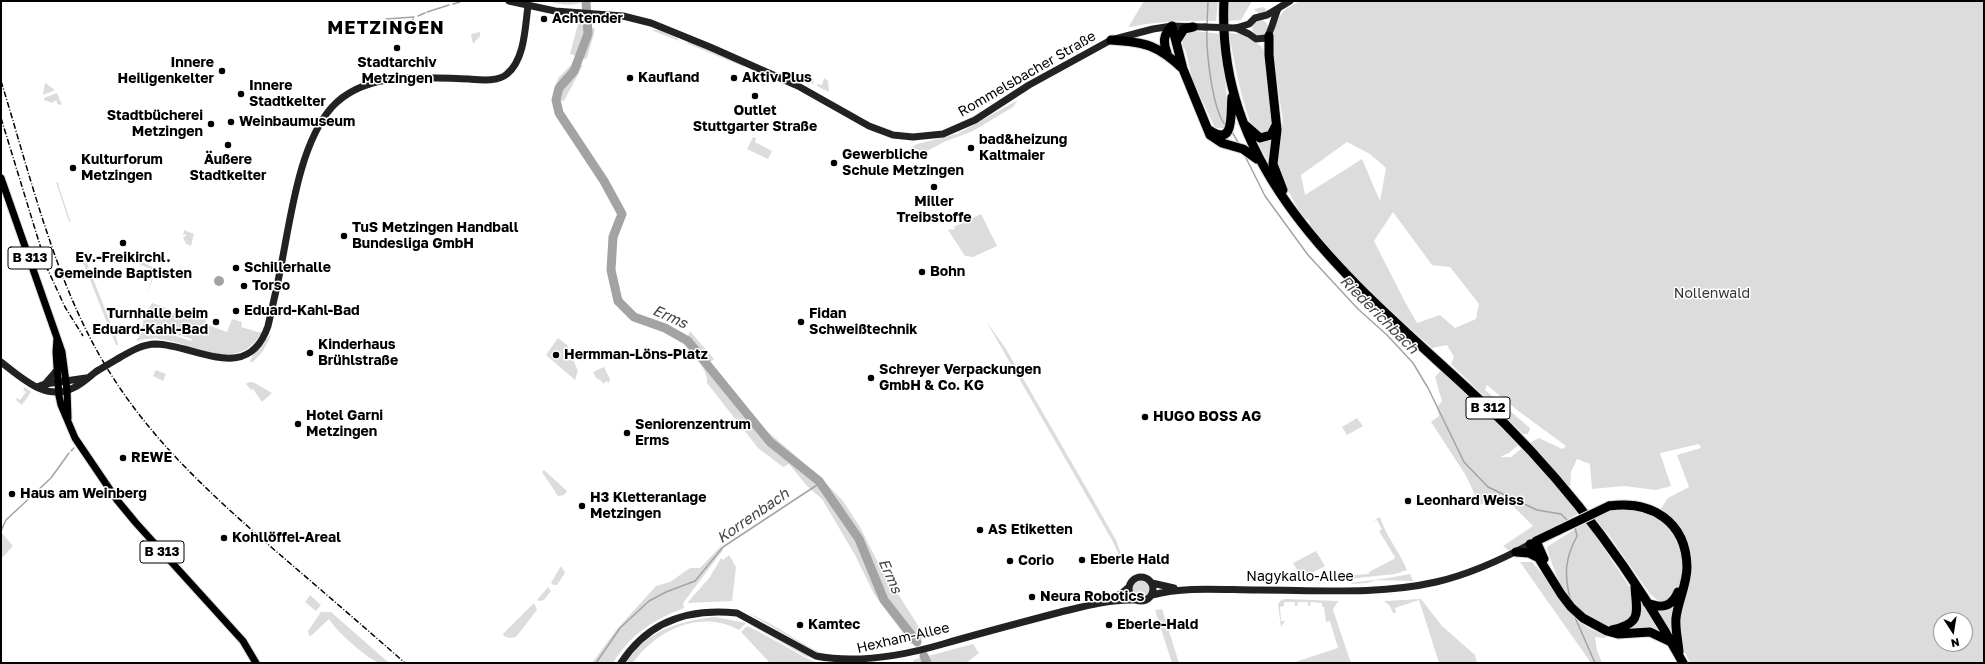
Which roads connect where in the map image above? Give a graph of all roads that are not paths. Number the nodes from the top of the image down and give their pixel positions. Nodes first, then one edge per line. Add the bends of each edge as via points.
1 (508, 1) edge
2 (1224, 1) edge
3 (1290, 1) edge
4 (528, 6) junction
5 (1278, 9) junction
6 (1262, 17) junction
7 (1249, 24) junction
8 (1271, 25) junction
9 (1172, 26) junction
10 (1193, 26) junction
11 (1236, 28) junction
12 (1249, 34) junction
13 (1269, 36) junction
14 (1111, 40) junction
15 (1177, 40) junction
16 (1258, 40) junction
17 (1166, 53) junction
18 (1269, 55) junction
19 (1183, 69) junction
20 (1233, 90) junction
21 (1276, 121) junction
22 (1243, 123) junction
23 (1206, 128) junction
24 (1260, 161) junction
25 (1, 178) edge
26 (1298, 220) junction
27 (57, 338) junction
28 (1, 362) edge
29 (58, 369) junction
30 (86, 378) junction
31 (62, 381) junction
32 (45, 384) junction
33 (37, 387) junction
34 (67, 390) junction
35 (59, 391) junction
36 (68, 418) junction
37 (1533, 543) junction
38 (1516, 552) junction
39 (1537, 557) junction
40 (1548, 572) junction
41 (1684, 578) junction
42 (1152, 584) junction
43 (1635, 584) junction
44 (1128, 587) junction
45 (1192, 589) junction
46 (1152, 595) junction
47 (1135, 600) junction
48 (1648, 603) junction
49 (1097, 604) junction
50 (1607, 631) junction
51 (1672, 643) junction
52 (1681, 660) edge
53 (256, 663) edge
54 (621, 663) edge

1 - 4 main road, Rommelsbacher Straße
2 - 20 highway, B 312 via 1226,50
3 - 5 main road, Rommelsbacher Straße
4 - 14 main road, Rommelsbacher Straße via 632,18 684,36 802,88 869,126 902,137 943,134 975,120
4 - 30 main road, bridge via 520,54 513,67 502,77 487,80 386,80 357,88 327,113 311,141 301,173 268,326 264,337 254,349 229,360 173,346 153,344 140,347
5 - 6 main road, Rommelsbacher Straße
5 - 8 main road
6 - 7 main road, Rommelsbacher Straße via 1254,18
6 - 8 main road
7 - 11 main road, Rommelsbacher Straße
7 - 12 main road
8 - 13 main road
9 - 10 main road, Rommelsbacher Straße
9 - 14 main road, Rommelsbacher Straße
9 - 15 highway
9 - 17 highway via 1163,40
10 - 11 main road, Rommelsbacher Straße, bridge
10 - 15 highway via 1184,29
11 - 12 main road, Rommelsbacher Straße
12 - 16 main road, Rommelsbacher Straße
13 - 16 main road
13 - 18 highway
14 - 17 highway via 1143,43
15 - 19 highway
16 - 18 highway via 1262,42
17 - 19 highway
18 - 21 highway
19 - 23 highway
20 - 22 highway, B 312
20 - 23 highway via 1232,121 1229,130 1214,134
21 - 22 highway via 1273,132 1265,138 1255,135
21 - 26 highway via 1273,164
22 - 24 highway, B 312
23 - 24 highway via 1216,140 1239,148
24 - 26 highway, B 312
25 - 27 main road, B 313
26 - 43 highway, B 312 via 1369,298 1511,430 1595,528
27 - 29 main road, B 313
27 - 31 main road, B 313 via 62,352
28 - 33 main road
29 - 31 main road, B 313
29 - 32 main road
30 - 31 main road
30 - 34 main road
31 - 32 main road
31 - 34 main road, B 313
31 - 35 main road, B 313
32 - 33 main road
33 - 35 main road via 44,391
34 - 35 main road
34 - 36 main road, B 313
35 - 36 main road, B 313 via 61,405
36 - 53 main road, B 313 via 75,438 117,500 243,641
37 - 38 main road, Nagykallo-Allee
37 - 39 highway
37 - 40 highway
37 - 41 highway, bridge via 1609,506 1632,504 1646,507 1670,522 1683,543 1687,569
38 - 39 highway via 1529,553
38 - 45 main road, Nagykallo-Allee via 1485,566 1436,582 1408,587 1370,590
39 - 40 highway
40 - 50 highway via 1571,607 1583,618
41 - 48 highway via 1677,596 1667,606 1660,607
41 - 52 highway via 1676,618
42 - 44 main road via 1147,578 1140,576 1133,579
42 - 45 main road, Nagykallo-Allee
42 - 46 main road
43 - 48 highway, B 312
43 - 50 highway via 1638,609 1636,616 1623,628
44 - 47 main road
44 - 49 main road, Hexham-Allee via 1122,594
45 - 46 main road, Nagykallo-Allee
46 - 47 main road via 1144,601
47 - 49 main road, Hexham-Allee
48 - 51 highway, B 312
49 - 54 main road, Hexham-Allee via 911,652 853,663 829,661 816,656 737,613 694,613 669,620 648,632
50 - 51 highway via 1618,634 1650,632
51 - 52 highway, B 312

